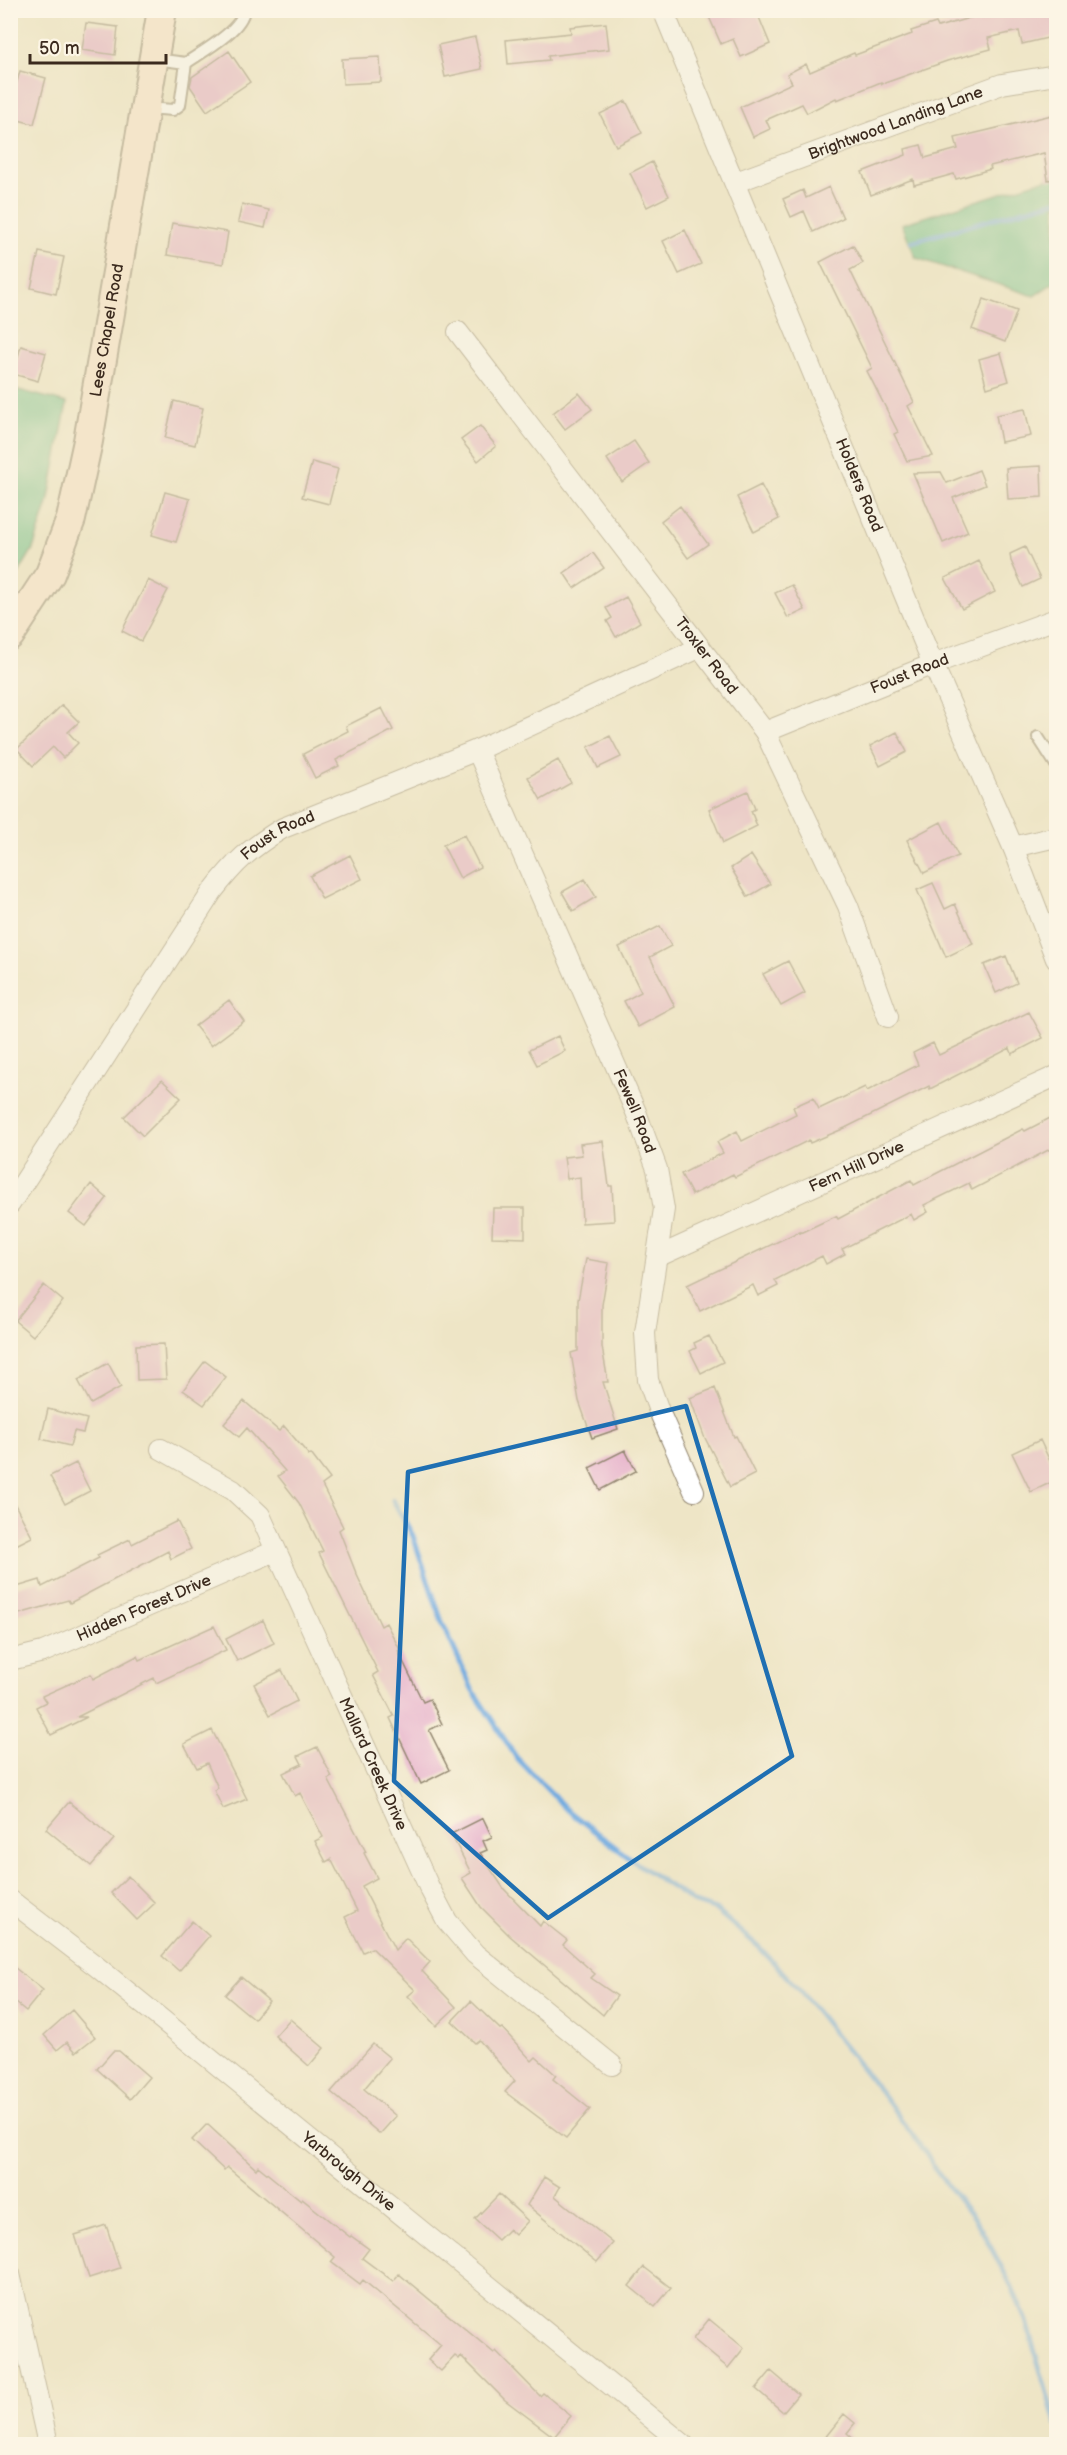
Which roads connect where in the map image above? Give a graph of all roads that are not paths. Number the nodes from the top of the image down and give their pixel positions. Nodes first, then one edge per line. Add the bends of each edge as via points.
1 (162, 10) edge
2 (244, 10) edge
3 (663, 10) edge
4 (155, 59) junction
5 (186, 63) junction
6 (1056, 75) edge
7 (146, 108) junction
8 (736, 182) junction
9 (458, 332) dead end
10 (1056, 619) edge
11 (10, 635) edge
12 (699, 648) junction
13 (933, 664) junction
14 (765, 732) junction
15 (1038, 737) dead end
16 (477, 750) junction
17 (1056, 765) edge
18 (1056, 837) edge
19 (1013, 848) junction
20 (1056, 959) edge
21 (888, 1017) dead end
22 (1056, 1076) edge
23 (10, 1204) edge
24 (657, 1257) junction
25 (161, 1449) dead end
26 (694, 1491) dead end
27 (275, 1551) junction
28 (10, 1660) edge
29 (10, 1900) edge
30 (612, 2065) dead end
31 (10, 2274) edge
32 (48, 2445) edge
33 (683, 2445) edge

1 - 4 main road, Lees Chapel Road
2 - 5 lane via 234,29
3 - 8 street, Holders Road
4 - 5 lane
4 - 7 main road, Lees Chapel Road
5 - 7 lane via 180,105 173,110
6 - 8 street, Brightwood Landing Lane via 1002,84
7 - 11 main road, Lees Chapel Road via 71,519 50,574
8 - 13 street, Holders Road
9 - 12 street, Troxler Road
10 - 13 street, Foust Road
12 - 14 street, Troxler Road
12 - 16 street, Foust Road
13 - 14 street, Foust Road
13 - 19 street, Holders Road
14 - 21 street, Troxler Road via 848,906
15 - 17 lane
16 - 23 street, Foust Road via 283,828 234,863
16 - 24 street, Fewell Road via 636,1112 657,1170 664,1209
18 - 19 street
19 - 20 street, Holders Road
22 - 24 street, Fern Hill Drive
24 - 26 street, Fewell Road via 645,1333 648,1380
25 - 27 street, Mallard Creek Drive via 233,1490 260,1515
27 - 28 street, Hidden Forest Drive via 44,1652
27 - 30 street, Mallard Creek Drive via 447,1921 474,1954
29 - 33 street, Yarbrough Drive
31 - 32 street

